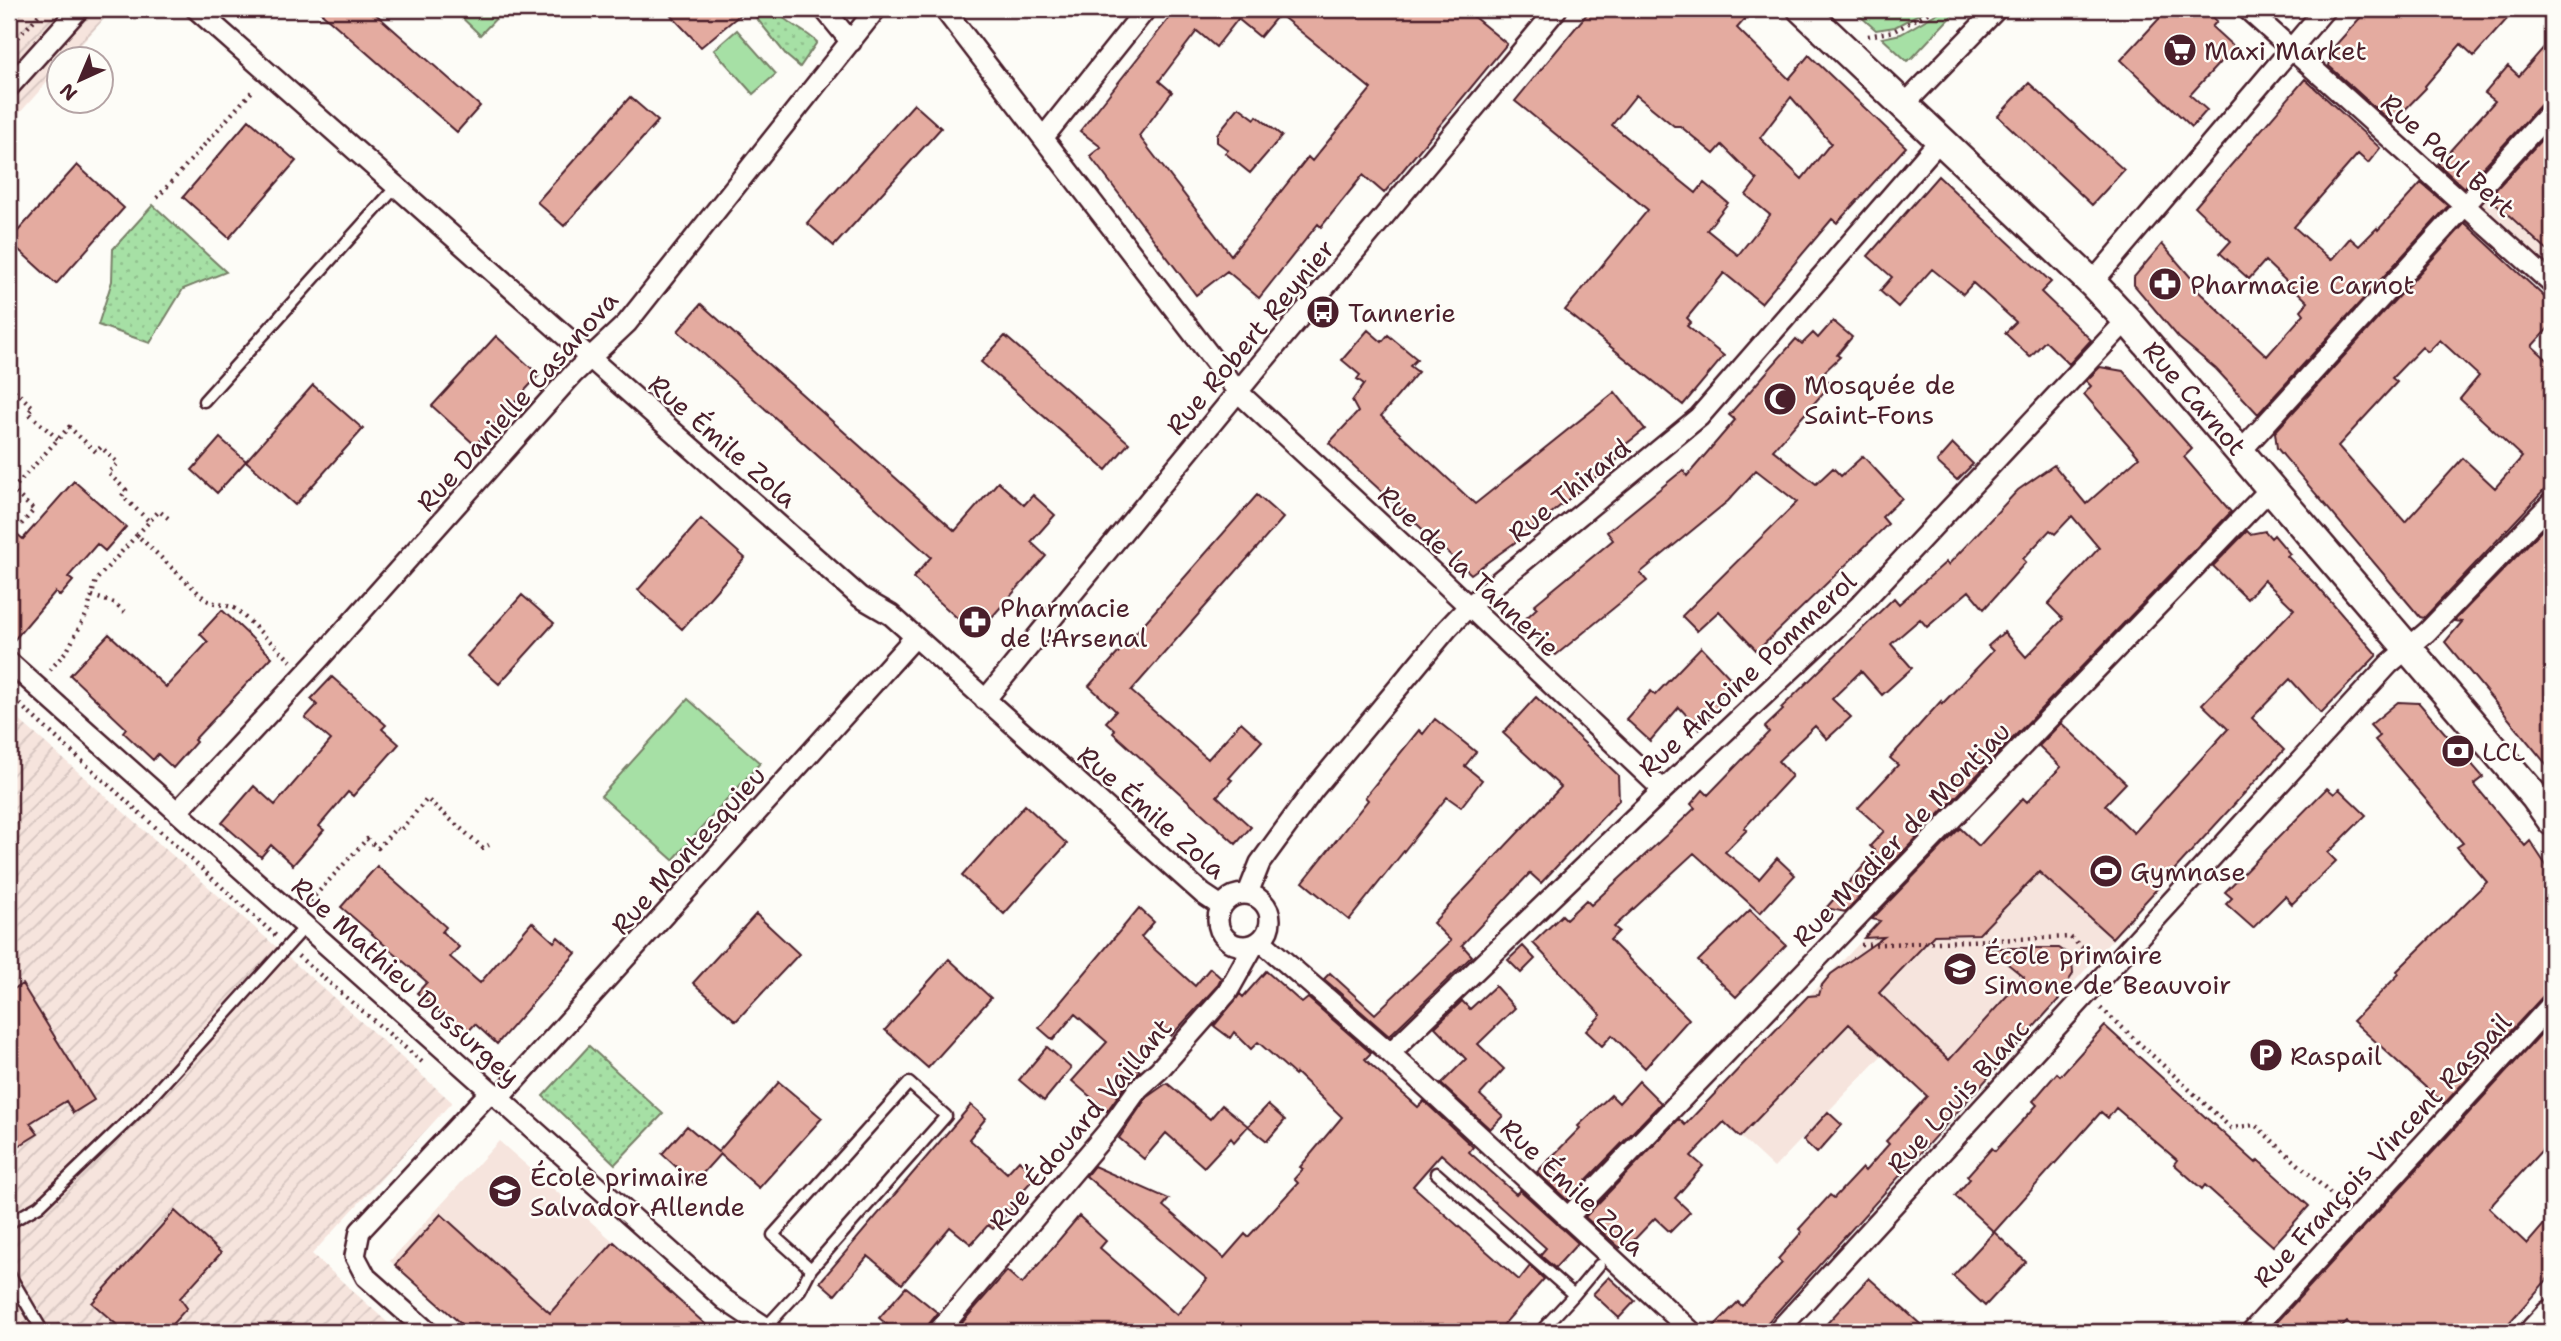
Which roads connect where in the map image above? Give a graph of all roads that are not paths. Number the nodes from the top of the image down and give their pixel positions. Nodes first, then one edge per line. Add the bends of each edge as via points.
1 (79, 9) edge
2 (197, 9) edge
3 (824, 9) edge
4 (876, 9) edge
5 (944, 9) edge
6 (1146, 9) edge
7 (1558, 9) edge
8 (1802, 9) edge
9 (1997, 9) edge
10 (2246, 9) edge
11 (2325, 9) edge
12 (851, 41) junction
13 (2290, 48) junction
14 (9, 87) edge
15 (1904, 105) junction
16 (2552, 110) edge
17 (1043, 138) junction
18 (1940, 139) junction
19 (396, 187) junction
20 (2465, 205) junction
21 (2092, 283) junction
22 (2552, 284) edge
23 (2127, 320) junction
24 (589, 358) junction
25 (1238, 391) junction
26 (204, 401) dead end
27 (2241, 451) junction
28 (2272, 487) junction
29 (2549, 512) edge
30 (1469, 606) junction
31 (915, 637) junction
32 (2407, 649) junction
33 (9, 662) edge
34 (985, 700) junction
35 (1663, 790) junction
36 (177, 811) junction
37 (2552, 821) edge
38 (1248, 893) junction
39 (1221, 906) junction
40 (305, 926) junction
41 (1257, 943) junction
42 (2552, 1004) edge
43 (1390, 1053) junction
44 (495, 1095) junction
45 (1436, 1173) dead end
46 (1567, 1218) junction
47 (9, 1223) edge
48 (1599, 1265) dead end
49 (811, 1269) junction
50 (9, 1274) edge
51 (1574, 1295) junction
52 (2552, 1316) edge
53 (770, 1330) edge
54 (43, 1332) edge
55 (428, 1332) edge
56 (938, 1332) edge
57 (1540, 1332) edge
58 (1692, 1332) edge
59 (1777, 1332) edge
60 (2251, 1332) edge
61 (2537, 1332) edge

1 - 14 street
2 - 19 street, Rue Émile Zola
3 - 12 street
4 - 12 street, Rue Danielle Casanova
5 - 17 street, Rue de la Tannerie
6 - 17 street
7 - 25 street, Rue Robert Reynier
8 - 15 main road, Rue Carnot
9 - 15 street
10 - 13 street, Rue Paul Bert
11 - 13 street
12 - 24 street, Rue Danielle Casanova via 627,323
13 - 20 street, Rue Paul Bert
13 - 21 street
15 - 18 main road, Rue Carnot
16 - 20 street
17 - 25 street, Rue de la Tannerie
18 - 21 main road, Rue Carnot
18 - 30 street, Rue Thirard via 1699,417
19 - 24 street, Rue Émile Zola
19 - 26 lane
20 - 22 street, Rue Paul Bert
20 - 27 street
21 - 23 main road, Rue Carnot
23 - 27 main road, Rue Carnot
23 - 35 street, Rue Antoine Pommerol via 1858,607
24 - 31 street, Rue Émile Zola via 860,597 891,615
24 - 36 street, Rue Danielle Casanova
25 - 30 street, Rue de la Tannerie
25 - 34 street, Rue Robert Reynier
27 - 28 main road, Rue Carnot
28 - 32 main road, Rue Carnot
28 - 46 street, Rue Madier de Montjau
29 - 32 street, Rue Louis Blanc
30 - 35 street, Rue de la Tannerie
30 - 38 street, Rue Thirard via 1314,789 1260,863
31 - 34 street, Rue Émile Zola
31 - 44 street, Rue Montesquieu
32 - 37 main road, Rue Carnot
32 - 59 street, Rue Louis Blanc via 2379,674
33 - 36 street, Rue Mathieu Dussurgey
34 - 39 street, Rue Émile Zola
35 - 43 street, Rue Antoine Pommerol
36 - 40 street, Rue Mathieu Dussurgey
38 - 39 street, Rue Émile Zola via 1228,898
38 - 41 street, Rue Émile Zola via 1268,907 1271,919 1269,931
39 - 41 street, Rue Émile Zola via 1220,932 1241,946
40 - 44 street, Rue Mathieu Dussurgey
40 - 47 lane via 143,1105 39,1206
41 - 43 street, Rue Émile Zola
41 - 56 street, Rue Édouard Vaillant via 1227,993 1138,1089 1108,1131
42 - 60 street, Rue François Vincent Raspail
43 - 46 street, Rue Émile Zola
44 - 53 street, Rue Mathieu Dussurgey via 725,1300
44 - 55 street, Rue Montesquieu via 360,1231 355,1255 366,1277
45 - 51 lane
46 - 58 street, Rue Émile Zola
48 - 51 lane
49 - 49 lane via 946,1116 909,1083 773,1235
49 - 53 lane
50 - 54 lane
51 - 57 lane
52 - 61 main road

